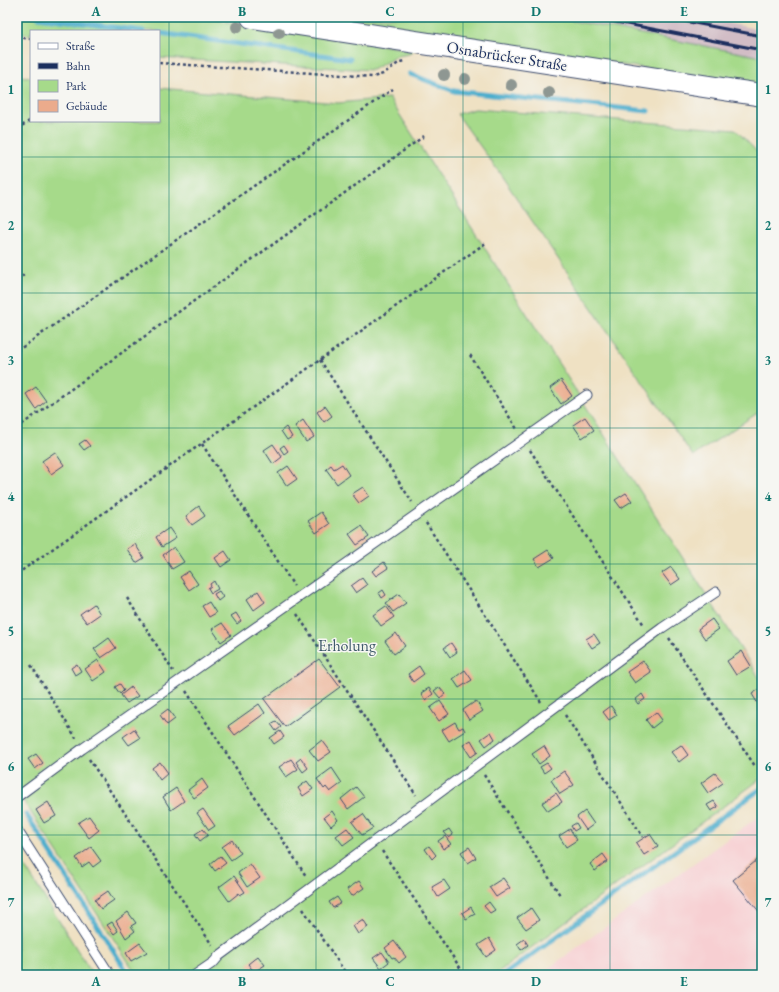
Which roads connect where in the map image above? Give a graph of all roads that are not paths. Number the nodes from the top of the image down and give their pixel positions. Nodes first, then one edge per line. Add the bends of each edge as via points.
1 (252, 17) edge
2 (762, 95) edge
3 (587, 395) dead end
4 (716, 592) dead end
5 (17, 798) edge
6 (17, 830) edge
7 (110, 975) edge
8 (195, 975) edge

1 - 2 main road, Osnabrücker Straße
3 - 5 lane via 82,749
4 - 8 lane via 662,628
6 - 7 lane

